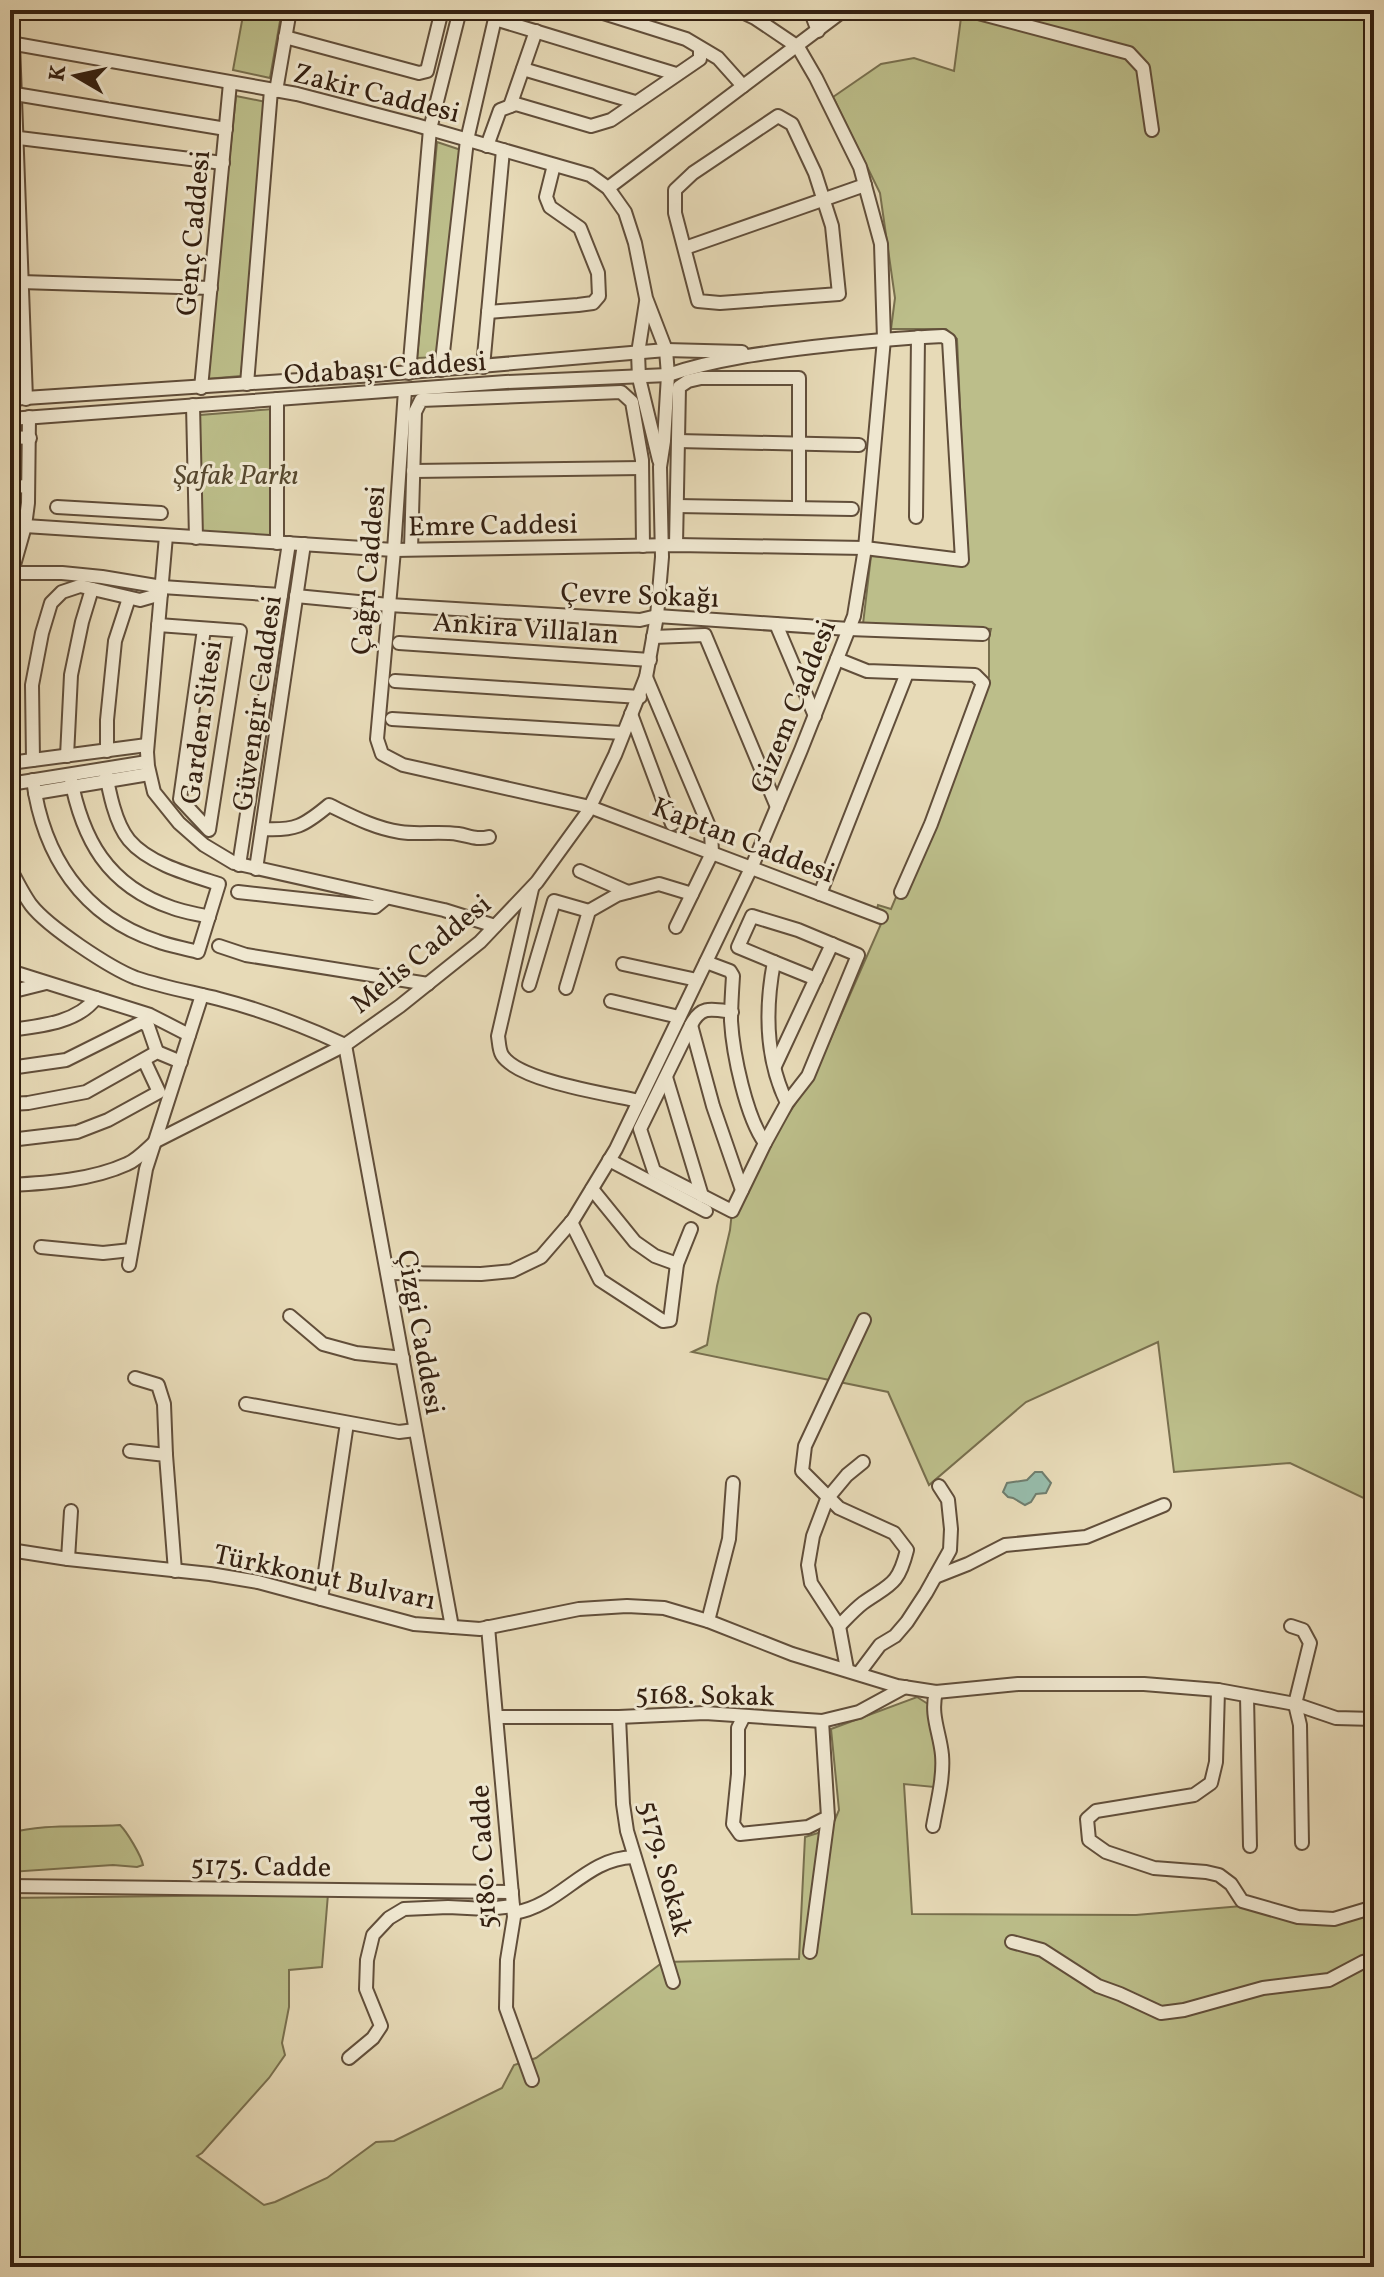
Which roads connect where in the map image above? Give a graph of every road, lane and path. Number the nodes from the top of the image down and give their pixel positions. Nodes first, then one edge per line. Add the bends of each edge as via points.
1 (290, 10) edge
2 (442, 10) edge
3 (460, 10) edge
4 (594, 10) edge
5 (738, 10) edge
6 (810, 10) edge
7 (844, 10) edge
8 (967, 10) edge
9 (496, 14) edge
10 (536, 31) junction
11 (818, 31) junction
12 (285, 37) junction
13 (11, 44) edge
14 (798, 47) junction
15 (700, 48) junction
16 (523, 69) junction
17 (676, 74) junction
18 (230, 83) junction
19 (743, 86) junction
20 (273, 90) junction
21 (15, 94) junction
22 (635, 102) junction
23 (510, 106) junction
24 (226, 129) junction
25 (430, 129) junction
26 (1152, 130) dead end
27 (13, 132) edge
28 (467, 140) junction
29 (487, 146) junction
30 (503, 150) junction
31 (223, 163) junction
32 (554, 165) junction
33 (865, 185) junction
34 (608, 188) junction
35 (823, 199) junction
36 (14, 206) edge
37 (685, 248) junction
38 (21, 282) junction
39 (211, 288) junction
40 (646, 298) junction
41 (488, 312) junction
42 (918, 337) junction
43 (884, 339) junction
44 (10, 344) edge
45 (666, 350) junction
46 (638, 353) junction
47 (761, 353) junction
48 (611, 354) junction
49 (10, 358) edge
50 (483, 367) junction
51 (441, 370) junction
52 (409, 373) junction
53 (668, 375) junction
54 (639, 378) junction
55 (613, 379) junction
56 (247, 384) junction
57 (201, 388) junction
58 (405, 390) junction
59 (10, 399) edge
60 (26, 399) junction
61 (277, 399) junction
62 (193, 405) junction
63 (29, 417) junction
64 (10, 419) edge
65 (10, 437) edge
66 (30, 438) junction
67 (678, 441) junction
68 (799, 444) junction
69 (859, 445) dead end
70 (660, 467) junction
71 (642, 468) junction
72 (413, 471) junction
73 (28, 486) junction
74 (10, 487) edge
75 (677, 506) junction
76 (57, 507) dead end
77 (799, 508) junction
78 (852, 509) dead end
79 (103, 510) junction
80 (161, 513) dead end
81 (916, 517) dead end
82 (25, 526) junction
83 (100, 532) junction
84 (166, 536) junction
85 (196, 538) junction
86 (283, 543) junction
87 (304, 544) junction
88 (676, 545) junction
89 (643, 546) junction
90 (662, 546) junction
91 (865, 548) junction
92 (411, 549) junction
93 (394, 550) junction
94 (11, 576) edge
95 (92, 589) junction
96 (161, 590) junction
97 (281, 595) junction
98 (296, 596) junction
99 (129, 598) junction
100 (389, 605) junction
101 (657, 616) junction
102 (776, 624) junction
103 (158, 625) junction
104 (204, 629) junction
105 (849, 629) junction
106 (983, 634) dead end
107 (653, 637) junction
108 (399, 643) dead end
109 (837, 659) junction
110 (650, 660) junction
111 (907, 673) junction
112 (646, 677) junction
113 (395, 681) dead end
114 (640, 697) junction
115 (631, 714) junction
116 (815, 716) junction
117 (392, 719) dead end
118 (622, 733) junction
119 (147, 745) junction
120 (107, 751) junction
121 (382, 754) joint
122 (67, 756) junction
123 (33, 760) junction
124 (10, 763) edge
125 (148, 768) junction
126 (106, 776) junction
127 (71, 780) junction
128 (10, 784) edge
129 (34, 786) junction
130 (590, 807) junction
131 (777, 807) junction
132 (672, 824) dead end
133 (262, 829) junction
134 (489, 837) dead end
135 (712, 853) junction
136 (239, 865) junction
137 (10, 868) edge
138 (751, 868) junction
139 (256, 869) junction
140 (580, 871) dead end
141 (532, 887) junction
142 (238, 892) dead end
143 (628, 892) junction
144 (901, 892) dead end
145 (692, 894) junction
146 (820, 894) junction
147 (386, 898) junction
148 (589, 911) junction
149 (209, 917) junction
150 (881, 917) dead end
151 (495, 926) junction
152 (676, 927) dead end
153 (832, 944) junction
154 (219, 946) dead end
155 (706, 962) junction
156 (774, 962) junction
157 (623, 964) dead end
158 (10, 971) edge
159 (816, 979) junction
160 (697, 980) junction
161 (48, 983) junction
162 (428, 984) junction
163 (529, 985) dead end
164 (566, 988) dead end
165 (10, 992) edge
166 (202, 995) junction
167 (96, 998) junction
168 (611, 1001) dead end
169 (732, 1012) junction
170 (679, 1017) junction
171 (691, 1025) junction
172 (10, 1030) edge
173 (189, 1035) junction
174 (345, 1045) junction
175 (169, 1057) junction
176 (144, 1060) junction
177 (775, 1066) junction
178 (10, 1068) edge
179 (666, 1077) junction
180 (639, 1101) junction
181 (787, 1103) junction
182 (10, 1104) edge
183 (10, 1140) edge
184 (156, 1141) junction
185 (765, 1143) junction
186 (609, 1160) junction
187 (10, 1185) edge
188 (592, 1189) junction
189 (742, 1190) junction
190 (702, 1196) junction
191 (706, 1211) dead end
192 (571, 1222) junction
193 (691, 1229) dead end
194 (41, 1247) dead end
195 (131, 1250) junction
196 (677, 1264) junction
197 (129, 1265) dead end
198 (388, 1273) junction
199 (290, 1316) dead end
200 (864, 1320) dead end
201 (403, 1358) junction
202 (135, 1378) dead end
203 (246, 1404) dead end
204 (347, 1423) junction
205 (415, 1430) junction
206 (130, 1451) dead end
207 (166, 1455) junction
208 (863, 1462) dead end
209 (733, 1483) dead end
210 (939, 1486) dead end
211 (827, 1499) junction
212 (1164, 1505) dead end
213 (71, 1511) dead end
214 (10, 1550) edge
215 (68, 1559) junction
216 (175, 1571) junction
217 (935, 1577) junction
218 (321, 1599) junction
219 (708, 1621) junction
220 (839, 1626) junction
221 (1291, 1626) dead end
222 (452, 1627) junction
223 (488, 1627) junction
224 (853, 1671) junction
225 (905, 1687) junction
226 (1218, 1690) junction
227 (936, 1692) junction
228 (1247, 1696) junction
229 (1295, 1704) junction
230 (744, 1716) junction
231 (497, 1717) junction
232 (619, 1717) junction
233 (1374, 1719) edge
234 (822, 1721) junction
235 (828, 1817) junction
236 (933, 1826) dead end
237 (1302, 1843) dead end
238 (1250, 1846) dead end
239 (633, 1857) junction
240 (10, 1886) edge
241 (512, 1892) junction
242 (1374, 1907) edge
243 (514, 1909) junction
244 (1012, 1942) dead end
245 (810, 1952) dead end
246 (1374, 1959) edge
247 (673, 1982) dead end
248 (349, 2058) dead end
249 (532, 2080) dead end

1 - 12 street
2 - 12 street via 427,71 419,73
3 - 25 street
4 - 15 street
5 - 14 street, Gizem Caddesi
6 - 11 street
7 - 11 street
8 - 26 street via 1129,53 1143,68
9 - 10 street
9 - 28 street
10 - 16 street
10 - 17 street
11 - 14 street
12 - 20 street
13 - 18 street, Zakir Caddesi
13 - 21 street
14 - 19 street
14 - 33 street, Gizem Caddesi
15 - 17 street via 700,59
15 - 19 street via 718,58
16 - 22 street
16 - 23 street
17 - 22 street
18 - 20 street, Zakir Caddesi
18 - 24 street, Genç Caddesi
19 - 34 street
20 - 25 street, Zakir Caddesi
20 - 56 street
21 - 24 street
21 - 27 street
22 - 23 street via 611,120 591,126
23 - 29 street via 500,110
24 - 31 street, Genç Caddesi
25 - 28 street, Zakir Caddesi
25 - 52 street
27 - 31 street
27 - 36 street
28 - 29 street, Zakir Caddesi
28 - 51 street
29 - 30 street, Zakir Caddesi
30 - 32 street, Zakir Caddesi
30 - 41 street
31 - 39 street, Genç Caddesi
32 - 34 street, Zakir Caddesi via 590,175
32 - 41 street via 546,197 550,207 580,228 598,273 599,296 593,303
33 - 35 street
33 - 43 street, Gizem Caddesi via 881,244
34 - 40 street via 625,212
35 - 37 street
35 - 37 street via 792,124 778,116 675,190
35 - 37 street via 832,226 839,294 698,301
36 - 38 street
38 - 39 street
38 - 60 street
39 - 57 street, Genç Caddesi
40 - 45 street, Melis Caddesi
40 - 46 street, Melis Caddesi
41 - 50 street
42 - 43 street, Odabaşı Caddesi
42 - 81 street
42 - 91 street, Emre Caddesi via 949,340 962,560
43 - 47 street, Odabaşı Caddesi
43 - 91 street, Gizem Caddesi
44 - 49 street
45 - 46 street, Odabaşı Caddesi
45 - 47 street, Odabaşı Caddesi
45 - 53 street, Melis Caddesi
46 - 48 street, Odabaşı Caddesi
46 - 54 street, Melis Caddesi
47 - 53 street, Odabaşı Caddesi
48 - 50 street, Odabaşı Caddesi
48 - 55 street
50 - 51 street, Odabaşı Caddesi
51 - 52 street, Odabaşı Caddesi
52 - 56 street, Odabaşı Caddesi
53 - 54 street, Odabaşı Caddesi
53 - 70 street, Melis Caddesi
54 - 55 street, Odabaşı Caddesi
54 - 70 street, Melis Caddesi
55 - 58 street, Odabaşı Caddesi
56 - 57 street, Odabaşı Caddesi
57 - 60 street, Odabaşı Caddesi
58 - 61 street, Odabaşı Caddesi
58 - 93 street, Çağrı Caddesi
59 - 60 street, Odabaşı Caddesi
61 - 62 street, Odabaşı Caddesi
61 - 86 street, Güvengir Caddesi
62 - 63 street, Odabaşı Caddesi
62 - 85 street
63 - 64 street, Odabaşı Caddesi
63 - 66 street
65 - 66 street
66 - 73 street
67 - 68 street
67 - 68 street via 679,387 688,381 799,378
67 - 75 street
68 - 69 street
68 - 77 street
70 - 90 street, Melis Caddesi
71 - 72 street
71 - 72 street via 632,402 621,392 421,400 415,412
71 - 89 street
72 - 92 street
73 - 74 street
73 - 82 street
75 - 77 street
75 - 88 street
76 - 79 street
77 - 78 street
79 - 80 street
79 - 83 street
82 - 83 street, Emre Caddesi
82 - 94 street
83 - 84 street, Emre Caddesi
84 - 85 street, Emre Caddesi
84 - 96 street
85 - 86 street, Emre Caddesi
86 - 87 street, Emre Caddesi
86 - 97 street, Güvengir Caddesi
87 - 93 street, Emre Caddesi
87 - 98 street, Güvengir Caddesi
88 - 90 street, Emre Caddesi
88 - 91 street, Emre Caddesi
89 - 90 street, Emre Caddesi
89 - 92 street, Emre Caddesi
90 - 101 street, Melis Caddesi
91 - 105 street, Gizem Caddesi
92 - 93 street, Emre Caddesi
93 - 100 street, Çağrı Caddesi
94 - 96 street via 62,573
95 - 99 street
95 - 122 street via 71,675
95 - 123 street via 80,586 62,592 51,603 32,685
96 - 97 street
96 - 99 street via 140,600
96 - 103 street
97 - 136 street, Güvengir Caddesi
98 - 100 street, Çevre Sokağı
98 - 133 street, Güvengir Caddesi
99 - 120 street via 115,641
100 - 101 street, Çevre Sokağı via 640,620
100 - 121 street, Çağrı Caddesi via 377,739
101 - 102 street, Çevre Sokağı
101 - 107 street, Melis Caddesi
102 - 105 street, Çevre Sokağı
102 - 116 street
103 - 104 street, Garden Sitesi
103 - 119 street
104 - 104 street, Garden Sitesi via 240,631 209,830 180,799
105 - 106 street, Çevre Sokağı
105 - 109 street, Gizem Caddesi
107 - 110 street, Melis Caddesi
107 - 131 street via 705,635
108 - 110 street, Ankira Villalan
109 - 111 street via 867,671
109 - 116 street, Gizem Caddesi
110 - 112 street, Melis Caddesi
111 - 144 street via 975,675 983,683
111 - 146 street
112 - 114 street, Melis Caddesi
112 - 135 street via 711,831
113 - 114 street
114 - 115 street, Melis Caddesi
115 - 118 street, Melis Caddesi
115 - 132 street
116 - 131 street, Gizem Caddesi
117 - 118 street
118 - 130 street, Melis Caddesi
119 - 120 street
119 - 125 street
120 - 122 street
121 - 130 street, Kaptan Caddesi via 403,765
122 - 123 street
123 - 124 street
125 - 126 street
125 - 136 street via 154,792 179,823
126 - 127 street
126 - 149 street via 129,840 180,872 219,884
127 - 129 street
127 - 149 street via 90,841 110,871 172,908
128 - 129 street
129 - 149 street via 49,843 63,870 85,898 117,922 155,941 198,952
130 - 135 street, Kaptan Caddesi
130 - 141 street, Melis Caddesi
131 - 138 street, Gizem Caddesi
133 - 134 street via 284,831 305,825 324,802 372,826 403,833
133 - 139 street, Güvengir Caddesi
135 - 138 street, Kaptan Caddesi
135 - 145 street
136 - 139 street
137 - 166 street via 32,906 90,952 132,976
138 - 146 street, Kaptan Caddesi
138 - 155 street, Gizem Caddesi
139 - 147 street
140 - 143 street
141 - 151 street, Melis Caddesi
141 - 180 street via 498,1036 501,1054 537,1077
142 - 147 street via 375,907
143 - 145 street via 659,884
143 - 148 street
145 - 152 street
146 - 150 street, Kaptan Caddesi
147 - 151 street
148 - 163 street via 554,901
148 - 164 street
151 - 162 street, Melis Caddesi
153 - 156 street via 752,916 738,947
153 - 159 street
153 - 181 street via 858,955 808,1076
154 - 162 street via 246,955
155 - 160 street, Gizem Caddesi
155 - 169 street via 733,976
156 - 159 street
156 - 177 street via 768,1015
157 - 160 street
158 - 161 street
159 - 177 street
160 - 170 street, Gizem Caddesi
161 - 165 street
161 - 167 street
162 - 174 street, Melis Caddesi
166 - 173 street
166 - 174 street via 272,1015
167 - 172 street via 89,1008 57,1022
167 - 173 street via 150,1015
168 - 170 street
169 - 171 street via 701,1011
169 - 185 street via 752,1120
170 - 180 street, Gizem Caddesi
171 - 179 street
171 - 189 street
173 - 175 street
174 - 184 street, Melis Caddesi
174 - 198 street, Çizgi Caddesi
175 - 176 street
175 - 178 street via 142,1022 66,1060
175 - 184 street
176 - 182 street via 86,1092
176 - 183 street via 159,1092 77,1132
177 - 181 street
179 - 190 street
179 - 190 street via 640,1129 654,1171
180 - 186 street, Gizem Caddesi
181 - 185 street
184 - 187 street, Melis Caddesi via 129,1164
184 - 195 street
185 - 189 street
186 - 188 street, Gizem Caddesi
186 - 191 street
188 - 192 street, Gizem Caddesi
188 - 196 street via 635,1242
189 - 190 street via 732,1211
192 - 196 street via 600,1280 663,1321 670,1320
192 - 198 street, Gizem Caddesi via 541,1257 512,1271
193 - 196 street
194 - 195 street
195 - 197 street
198 - 201 street, Çizgi Caddesi
199 - 201 street via 323,1344
200 - 211 street via 805,1446 802,1471
201 - 205 street, Çizgi Caddesi
202 - 207 street via 158,1385
203 - 204 street
204 - 205 street
204 - 218 street
205 - 222 street, Çizgi Caddesi
206 - 207 street
207 - 216 street
208 - 211 street
209 - 219 street via 729,1539
210 - 217 street via 948,1500 951,1529 950,1550
211 - 220 street via 808,1565 811,1583
211 - 220 street via 894,1533 907,1550 901,1573
212 - 217 street via 1086,1537 1005,1545
213 - 215 street
214 - 215 street, Türkkonut Bulvarı
215 - 216 street, Türkkonut Bulvarı
216 - 218 street, Türkkonut Bulvarı via 258,1582
217 - 224 street via 895,1636
218 - 222 street, Türkkonut Bulvarı via 414,1624
219 - 223 street, Türkkonut Bulvarı via 664,1608 627,1606 579,1609
219 - 224 street, Türkkonut Bulvarı
220 - 224 street
221 - 229 street via 1303,1630 1310,1643
222 - 223 street, Türkkonut Bulvarı
223 - 231 street, 5180. Cadde
224 - 225 street, Türkkonut Bulvarı
225 - 227 street, Türkkonut Bulvarı
225 - 234 street, 5168. Sokak via 859,1712
226 - 227 street, Türkkonut Bulvarı via 1018,1684
226 - 228 street, Türkkonut Bulvarı
226 - 242 street via 1211,1783 1194,1795 1096,1811 1087,1819 1089,1840 1106,1852 1154,1868 1219,1875 1242,1901 1298,1917 1334,1919
227 - 236 street via 932,1705 942,1755
228 - 229 street, Türkkonut Bulvarı
228 - 238 street
229 - 233 street, Türkkonut Bulvarı via 1336,1718
229 - 237 street
230 - 232 street, 5168. Sokak
230 - 234 street, 5168. Sokak
230 - 235 street via 738,1728 733,1824 740,1834 808,1827
231 - 232 street, 5168. Sokak
231 - 241 street, 5180. Cadde
232 - 239 street, 5179. Sokak via 623,1804
234 - 235 street
235 - 245 street
239 - 243 street via 604,1862 530,1911
239 - 247 street, 5179. Sokak
240 - 241 street, 5175. Cadde
241 - 243 street, 5180. Cadde
243 - 248 street via 404,1909 389,1918 373,1935 367,1960 366,1989 381,2026
243 - 249 street, 5180. Cadde via 506,2008
244 - 246 street via 1042,1950 1098,1986 1161,2013 1263,1988 1329,1980

